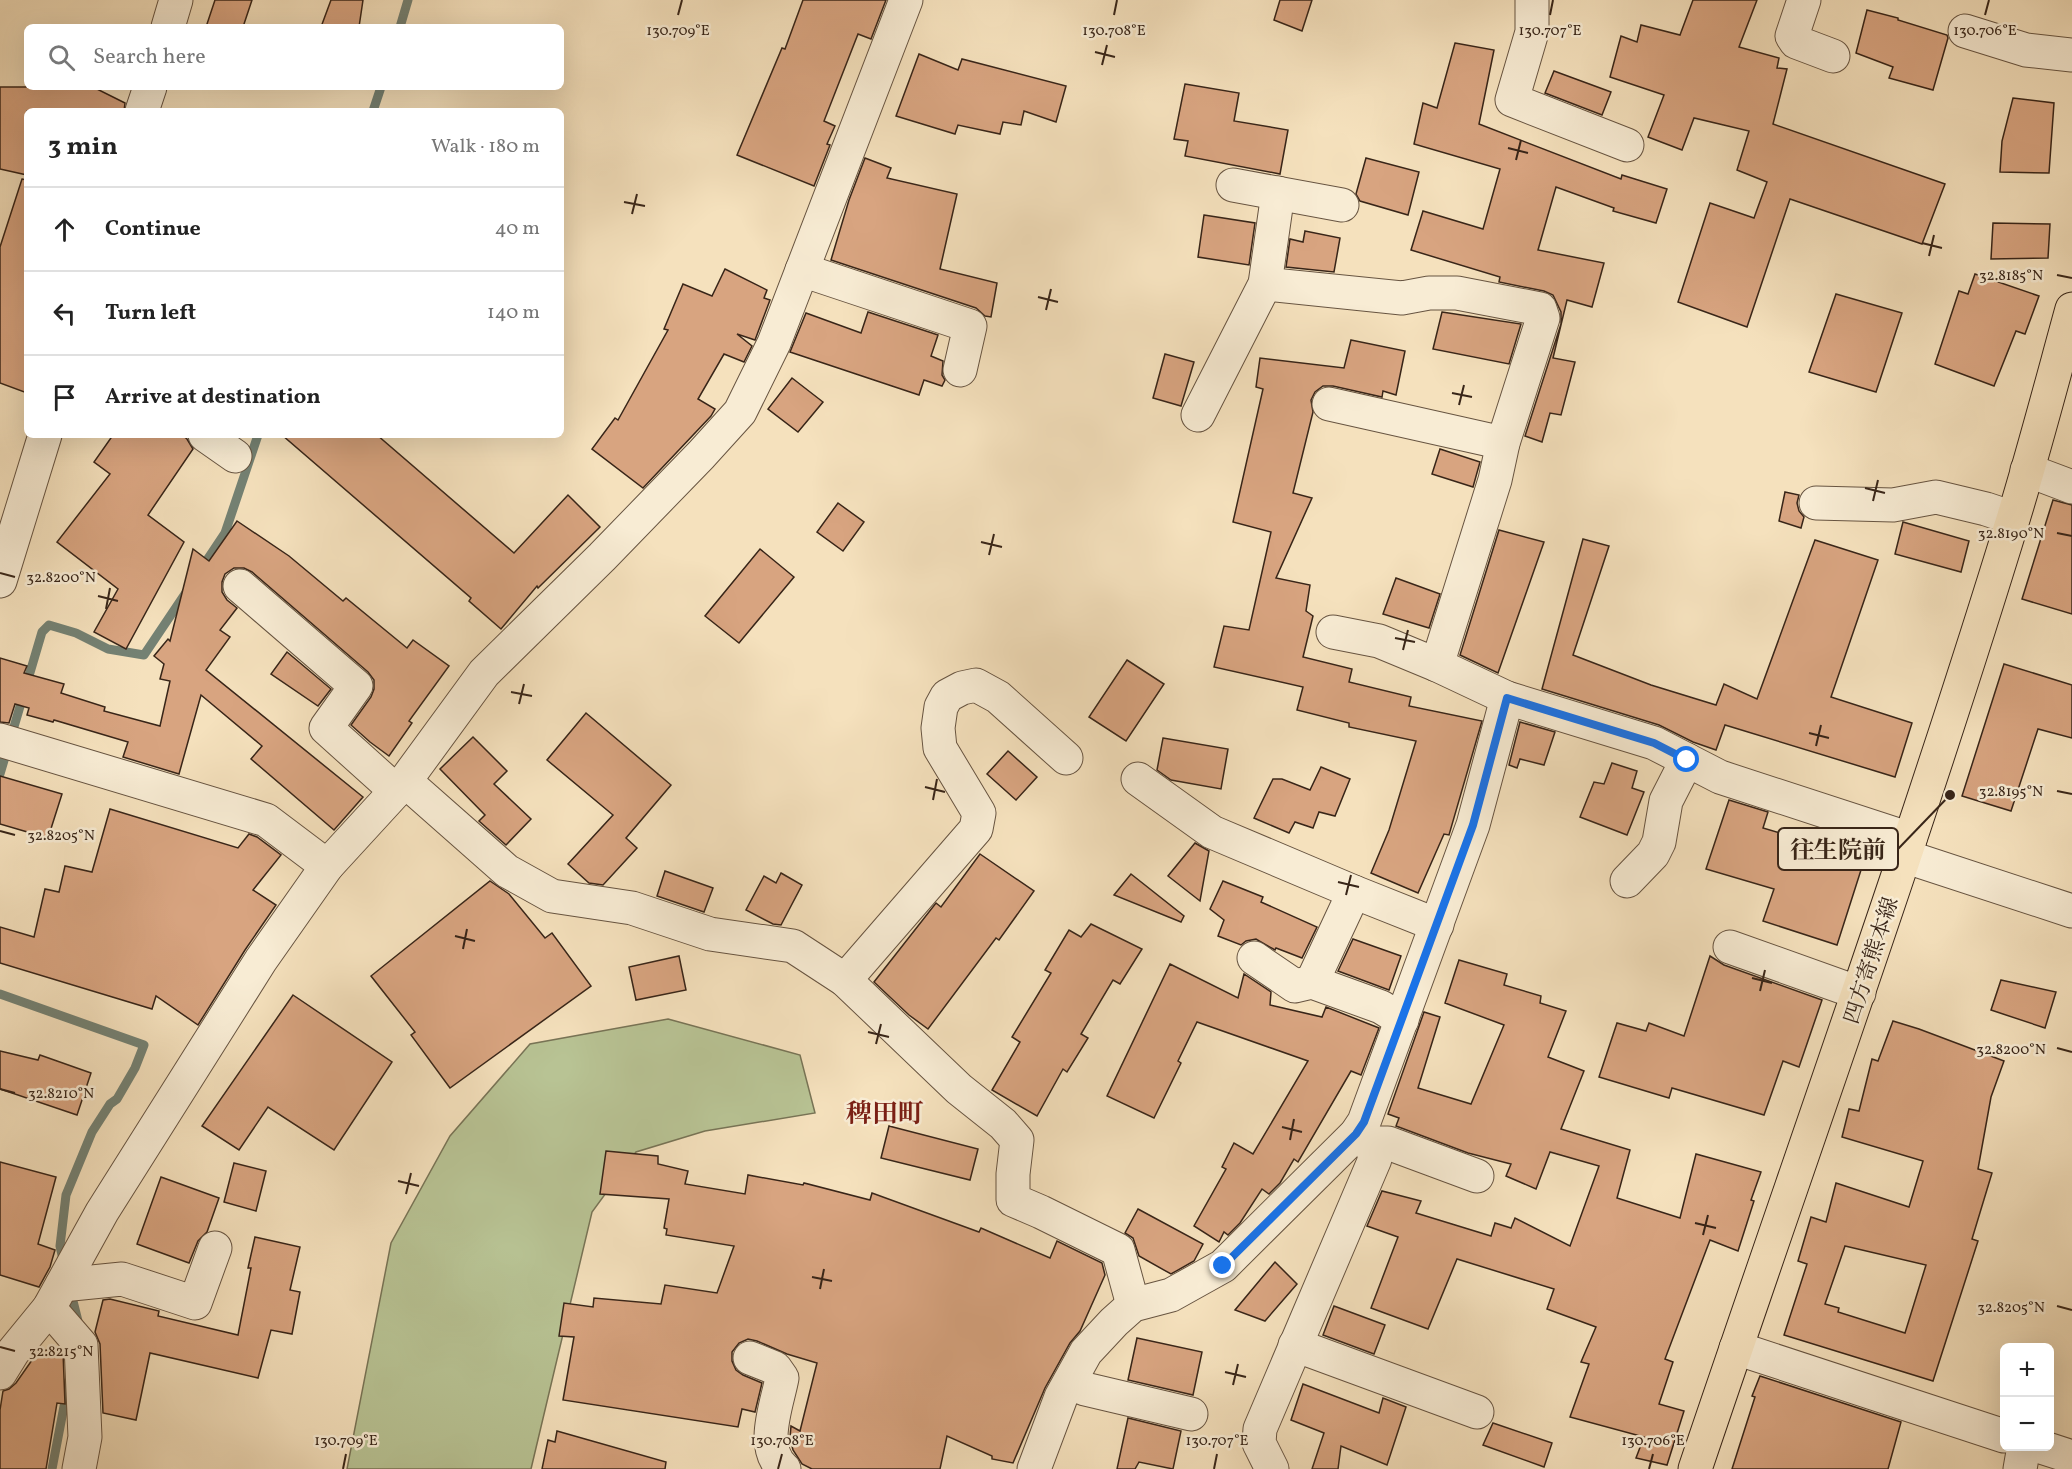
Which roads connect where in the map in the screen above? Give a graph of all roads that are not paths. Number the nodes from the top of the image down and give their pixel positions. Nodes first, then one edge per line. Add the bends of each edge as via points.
1 (176, 0) edge
2 (906, 0) edge
3 (1532, 0) edge
4 (1804, 0) edge
5 (169, 24) edge
6 (1965, 31) dead end
7 (2072, 55) edge
8 (1833, 56) dead end
9 (149, 90) edge
10 (143, 108) edge
11 (1627, 145) dead end
12 (1233, 185) dead end
13 (1278, 193) junction
14 (1342, 205) dead end
15 (802, 270) junction
16 (1265, 284) junction
17 (2072, 309) edge
18 (960, 370) dead end
19 (1329, 404) dead end
20 (1198, 415) dead end
21 (44, 438) edge
22 (209, 438) edge
23 (1503, 443) junction
24 (235, 456) dead end
25 (2027, 470) junction
26 (2072, 487) edge
27 (1816, 503) dead end
28 (2013, 518) junction
29 (0, 581) edge
30 (240, 586) dead end
31 (1333, 632) dead end
32 (1437, 665) junction
33 (1507, 698) junction
34 (0, 740) edge
35 (1066, 758) dead end
36 (1687, 760) junction
37 (1138, 779) dead end
38 (400, 786) junction
39 (1907, 848) junction
40 (327, 866) junction
41 (1627, 882) dead end
42 (1354, 892) junction
43 (2072, 911) edge
44 (1437, 925) junction
45 (1730, 947) dead end
46 (1254, 958) dead end
47 (844, 980) junction
48 (1312, 982) junction
49 (1858, 993) junction
50 (1402, 1020) junction
51 (1364, 1138) junction
52 (1477, 1176) dead end
53 (215, 1248) dead end
54 (55, 1297) junction
55 (1133, 1305) junction
56 (1295, 1345) junction
57 (1736, 1348) junction
58 (750, 1358) dead end
59 (0, 1373) edge
60 (1070, 1383) junction
61 (1477, 1412) dead end
62 (1191, 1414) dead end
63 (2000, 1435) edge
64 (2023, 1451) edge
65 (2053, 1451) edge
66 (2072, 1457) edge
67 (79, 1469) edge
68 (784, 1469) edge
69 (1034, 1469) edge
70 (1272, 1469) edge
71 (1695, 1469) edge
72 (2020, 1469) edge

1 - 5 street
2 - 15 street
3 - 11 street via 1532,32 1512,100
4 - 8 street via 1792,36 1796,42
6 - 7 street via 2026,50
9 - 10 street
12 - 13 street
13 - 14 street
13 - 16 street
15 - 18 street via 970,326
15 - 38 street via 774,343 740,412 484,674
16 - 20 street
16 - 23 street via 1402,298 1457,293 1540,309 1543,318
17 - 25 main road, 四方寄熊本線
19 - 23 street
21 - 29 street
22 - 24 street
23 - 32 street
25 - 26 street
25 - 28 main road, 四方寄熊本線
27 - 28 street via 1893,505 1936,497
28 - 39 main road, 四方寄熊本線
30 - 38 street via 356,686 326,728
31 - 32 street via 1379,641
32 - 33 street
33 - 36 street via 1654,743
33 - 44 street via 1473,825
34 - 40 street via 266,820
35 - 47 street via 998,697 976,685 947,696 938,728 940,748 979,813 976,829
36 - 39 street via 1720,777
36 - 41 street via 1666,801 1659,842
37 - 42 street via 1212,832
38 - 40 street
38 - 47 street via 507,871 552,896 632,908 710,934 794,946
39 - 43 street
39 - 49 main road, 四方寄熊本線
40 - 54 street via 261,960 102,1212
42 - 44 street
42 - 48 street
44 - 50 street
45 - 49 street
46 - 48 street via 1295,986
47 - 55 street via 1017,1140 1013,1200 1118,1250
48 - 50 street via 1382,1007
49 - 57 main road, 四方寄熊本線
50 - 51 street via 1364,1122
51 - 52 street
51 - 55 street via 1223,1266 1171,1295
51 - 56 street via 1375,1159
53 - 54 street via 195,1303 122,1279
54 - 59 street
54 - 67 street via 81,1345 85,1437
55 - 60 street via 1086,1352
56 - 61 street
56 - 70 street via 1260,1429 1259,1443
57 - 63 street
57 - 71 main road, 四方寄熊本線
58 - 68 street via 776,1368 782,1378 770,1438
60 - 62 street
60 - 69 street
64 - 72 street
65 - 66 street

